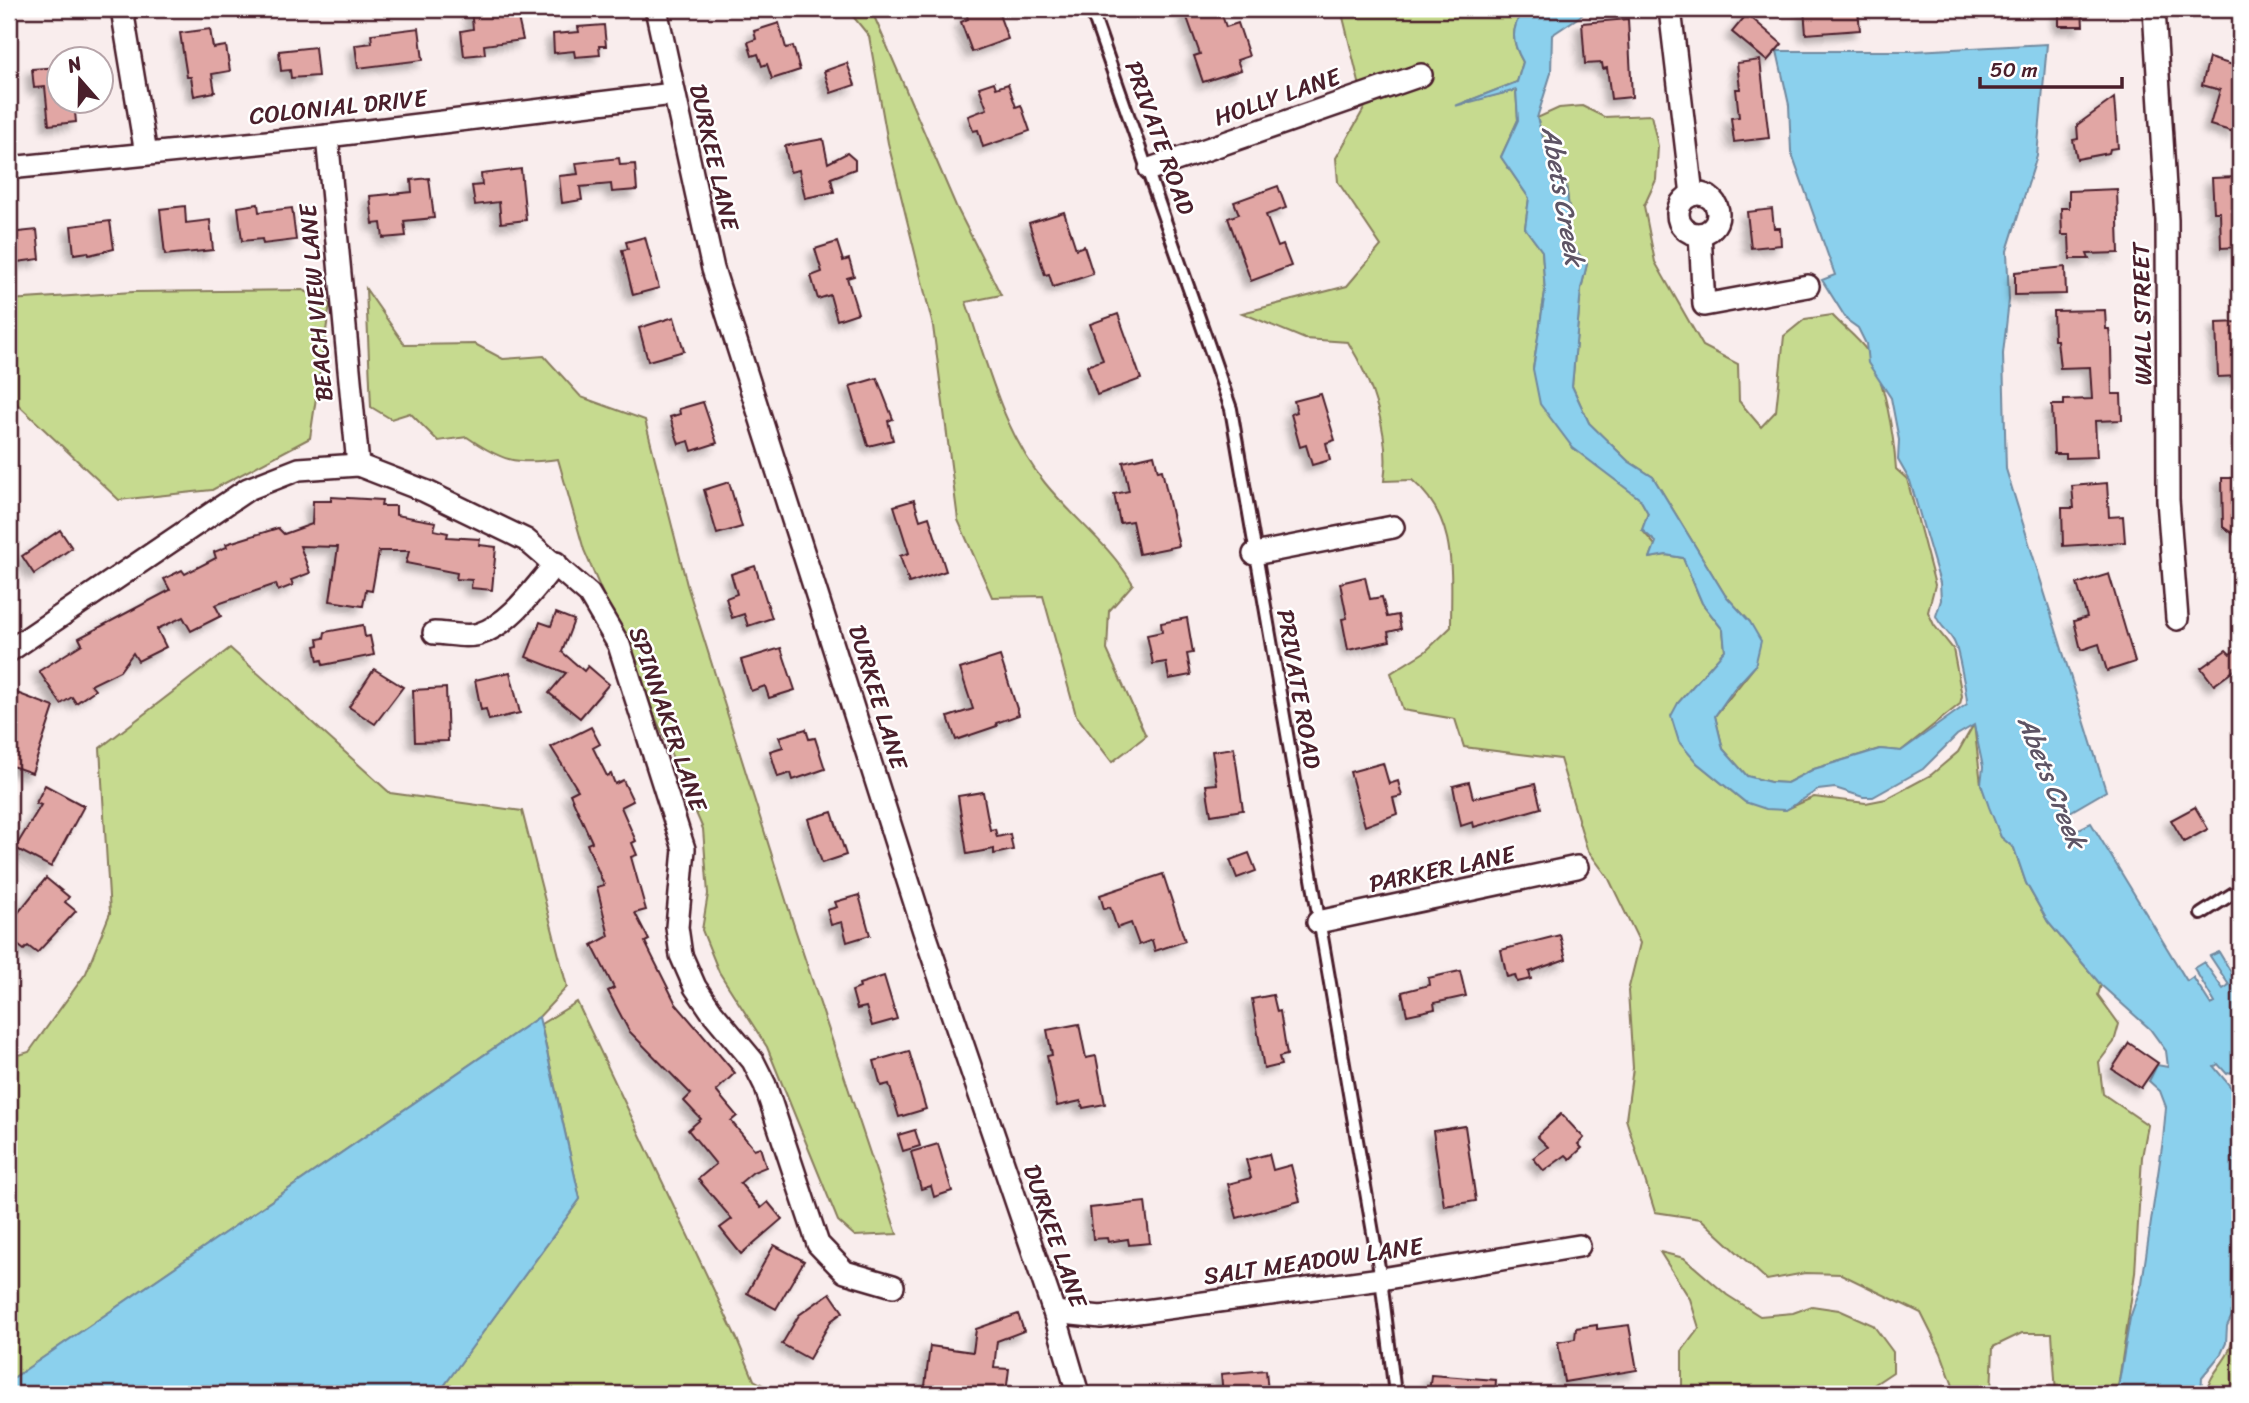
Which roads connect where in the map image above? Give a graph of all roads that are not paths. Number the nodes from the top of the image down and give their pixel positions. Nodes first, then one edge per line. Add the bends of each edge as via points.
1 (122, 9) edge
2 (656, 9) edge
3 (1091, 9) edge
4 (1671, 9) edge
5 (2154, 9) edge
6 (1421, 75) dead end
7 (673, 94) junction
8 (327, 136) junction
9 (146, 154) junction
10 (9, 168) edge
11 (1150, 169) junction
12 (1692, 195) junction
13 (1700, 234) junction
14 (1808, 286) dead end
15 (358, 466) junction
16 (1393, 527) dead end
17 (1254, 554) junction
18 (556, 563) junction
19 (2177, 620) dead end
20 (434, 633) dead end
21 (9, 651) edge
22 (1577, 867) dead end
23 (2240, 889) edge
24 (2201, 914) dead end
25 (1318, 922) junction
26 (1579, 1246) dead end
27 (1381, 1279) junction
28 (893, 1286) dead end
29 (1054, 1312) junction
30 (1078, 1394) edge
31 (1395, 1394) edge

1 - 9 street
2 - 7 street, DURKEE LANE
3 - 11 lane, PRIVATE ROAD
4 - 12 street
5 - 19 street, WALL STREET via 2167,220 2168,500
6 - 11 street, HOLLY LANE
7 - 8 street, COLONIAL DRIVE
7 - 29 street, DURKEE LANE via 713,269 925,931
8 - 9 street, COLONIAL DRIVE
8 - 15 street, BEACH VIEW LANE
9 - 10 street, COLONIAL DRIVE
11 - 17 lane, PRIVATE ROAD via 1231,409
12 - 13 street via 1683,200 1678,218 1682,227
12 - 13 street via 1708,196 1718,210 1714,226
13 - 14 street via 1704,304
15 - 18 street, SPINNAKER LANE via 493,522
15 - 21 street, SPINNAKER LANE via 299,469 248,489
16 - 17 street
17 - 25 lane, PRIVATE ROAD
18 - 20 street via 497,624 477,635
18 - 28 street, SPINNAKER LANE via 589,594 627,667 684,849 677,927 681,955 695,987 753,1061 765,1085 818,1244 845,1272
22 - 25 street, PARKER LANE
23 - 24 lane
25 - 27 lane, PRIVATE ROAD
26 - 27 street, SALT MEADOW LANE
27 - 29 street, SALT MEADOW LANE via 1101,1317
27 - 31 lane, PRIVATE ROAD
29 - 30 street, DURKEE LANE

